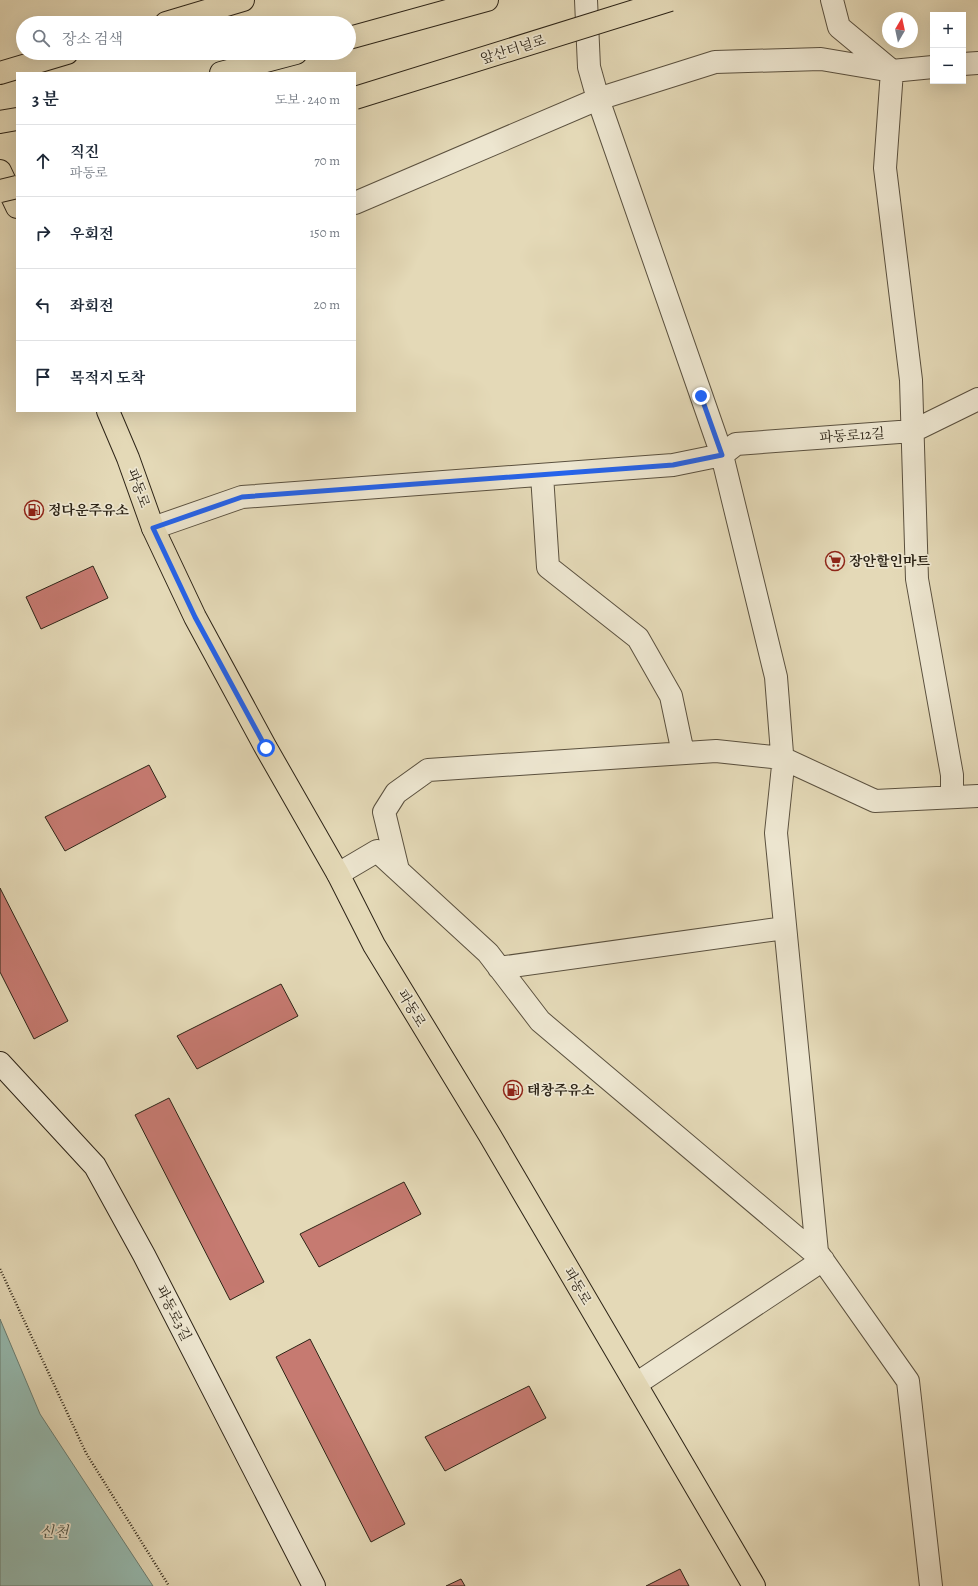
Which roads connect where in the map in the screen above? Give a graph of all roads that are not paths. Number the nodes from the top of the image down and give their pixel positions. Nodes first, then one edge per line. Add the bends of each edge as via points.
1 (239, 0) edge
2 (487, 0) edge
3 (586, 0) edge
4 (670, 0) edge
5 (832, 0) edge
6 (188, 16) edge
7 (356, 36) edge
8 (44, 60) edge
9 (270, 60) edge
10 (978, 63) edge
11 (966, 64) edge
12 (930, 67) edge
13 (892, 71) junction
14 (225, 72) edge
15 (0, 73) edge
16 (356, 98) edge
17 (598, 99) junction
18 (16, 119) edge
19 (0, 122) edge
20 (0, 171) edge
21 (16, 187) edge
22 (0, 191) edge
23 (356, 203) edge
24 (16, 205) edge
25 (978, 398) edge
26 (108, 412) edge
27 (912, 431) junction
28 (722, 455) junction
29 (542, 475) junction
30 (153, 528) junction
31 (683, 753) junction
32 (782, 758) junction
33 (978, 796) edge
34 (952, 797) junction
35 (398, 870) junction
36 (338, 874) junction
37 (785, 928) junction
38 (499, 968) junction
39 (0, 1063) edge
40 (823, 1260) junction
41 (636, 1384) junction
42 (314, 1586) edge
43 (754, 1586) edge
44 (932, 1586) edge

1 - 6 main road
2 - 7 main road
3 - 17 street via 590,67
4 - 16 main road, 앞산터널로, bridge
5 - 13 street via 839,27
8 - 15 main road
9 - 14 main road
10 - 11 street
12 - 13 street
13 - 17 street via 821,59 715,62
13 - 27 street via 885,168 911,380
17 - 23 street
17 - 28 street
18 - 19 main road
20 - 24 main road
21 - 22 main road, bridge
25 - 27 street, 파동로12길
26 - 30 main road, 파동로
27 - 28 street, 파동로12길 via 736,444
27 - 34 street via 917,579 952,775
28 - 29 street via 673,465
28 - 32 street via 776,677
29 - 30 street via 242,497
29 - 31 street via 548,567 638,638 671,696
30 - 36 main road, 파동로 via 195,617
31 - 32 street via 716,751
31 - 35 street via 428,770 396,793 384,812
32 - 34 street via 876,801
32 - 37 street via 776,833
33 - 34 street
35 - 36 street via 376,851
35 - 38 street via 488,953
36 - 41 main road, 파동로 via 374,945
37 - 38 street
37 - 40 street via 817,1252
38 - 40 street via 540,1021
39 - 42 street, 파동로3길 via 95,1166 144,1255
40 - 41 street
40 - 44 street via 908,1381
41 - 43 main road, 파동로

